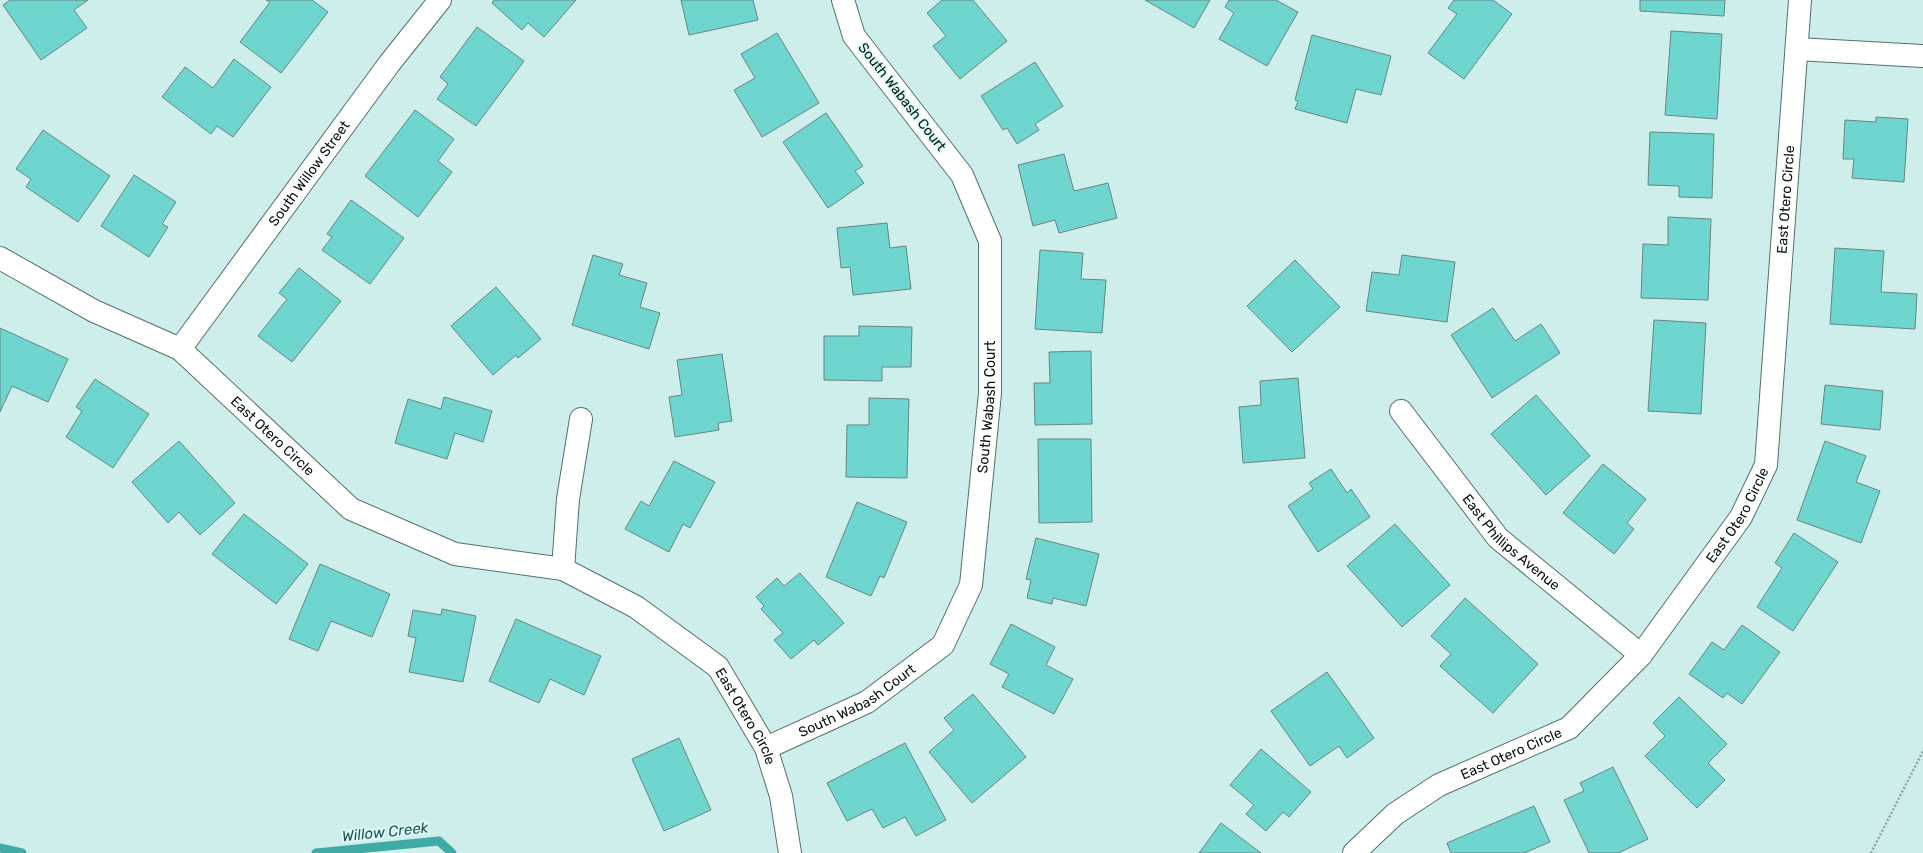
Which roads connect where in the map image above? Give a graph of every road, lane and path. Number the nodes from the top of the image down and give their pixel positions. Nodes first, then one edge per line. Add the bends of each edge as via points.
1 (440, 0) edge
2 (843, 0) edge
3 (1800, 0) edge
4 (1797, 49) junction
5 (1923, 56) edge
6 (0, 258) edge
7 (180, 349) junction
8 (1401, 410) dead end
9 (581, 419) dead end
10 (563, 569) junction
11 (1641, 655) junction
12 (766, 748) junction
13 (1923, 751) edge
14 (790, 853) edge
15 (1354, 853) edge
16 (1871, 853) edge

1 - 7 street, South Willow Street via 389,64
2 - 12 street, South Wabash Court via 854,36 962,175 990,241 990,393 972,577 971,585 943,645 867,702
3 - 4 street, East Otero Circle
4 - 5 street
4 - 11 street, East Otero Circle via 1766,465 1741,517
6 - 7 street, East Otero Circle via 94,311
7 - 10 street, East Otero Circle via 351,509 455,554
8 - 11 street, East Phillips Avenue via 1498,538
9 - 10 street via 568,499
10 - 12 street, East Otero Circle via 636,607 718,667
11 - 15 street, East Otero Circle via 1569,728 1439,785 1395,814
12 - 14 street, East Otero Circle via 781,796
13 - 16 path

